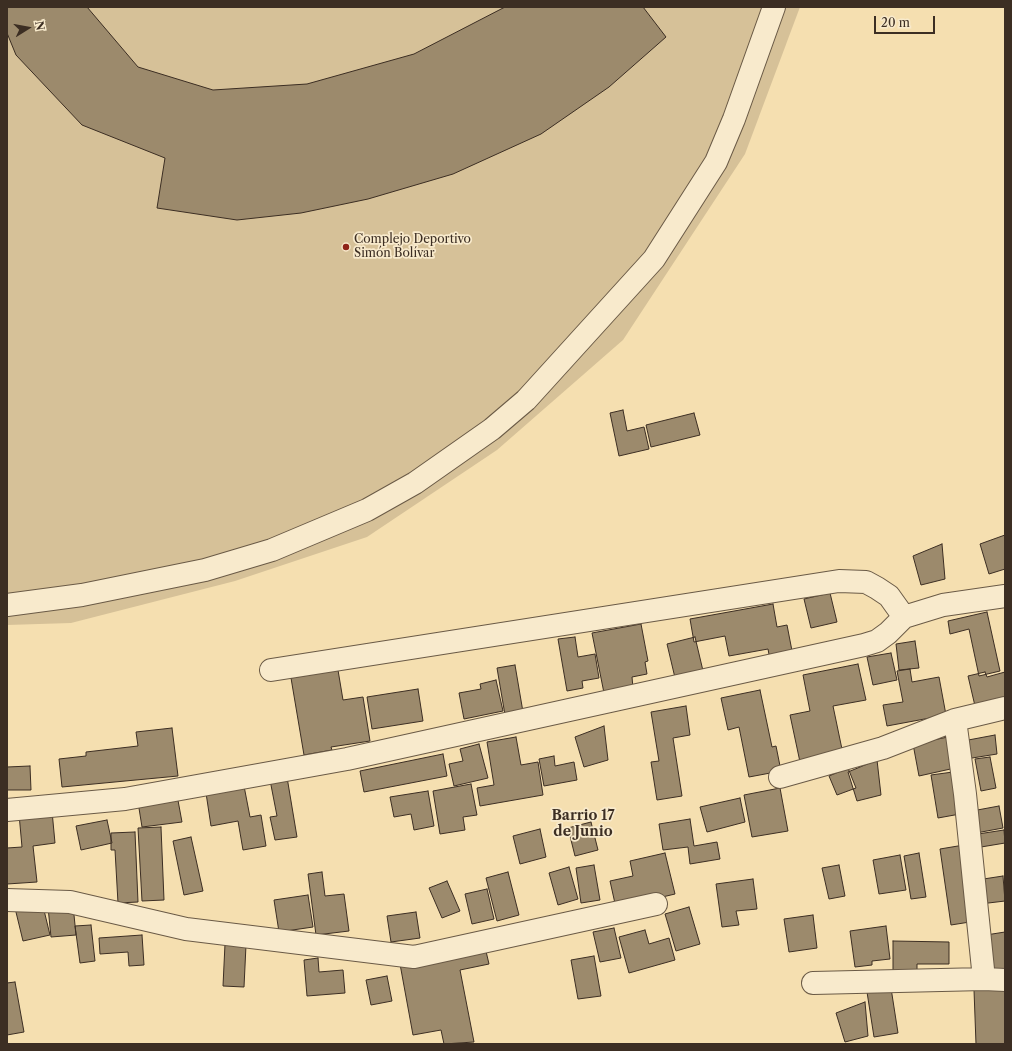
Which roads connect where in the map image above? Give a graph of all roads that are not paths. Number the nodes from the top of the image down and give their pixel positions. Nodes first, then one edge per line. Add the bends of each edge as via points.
1 (774, 7) edge
2 (1005, 596) edge
3 (7, 605) edge
4 (904, 617) junction
5 (271, 670) dead end
6 (1005, 708) edge
7 (955, 720) junction
8 (780, 777) dead end
9 (7, 810) edge
10 (7, 900) edge
11 (656, 904) dead end
12 (994, 980) edge
13 (813, 983) dead end

1 - 3 street via 716,162 654,259 526,400 492,429 415,483 367,510 272,550 205,570 82,595
2 - 4 street via 943,605
4 - 5 street via 889,596 877,588 866,582 839,581
4 - 9 street via 877,641 864,645 354,757 125,799
6 - 7 street
7 - 8 street via 883,748
7 - 12 street
10 - 11 street via 70,902 186,930 414,956
12 - 13 street

